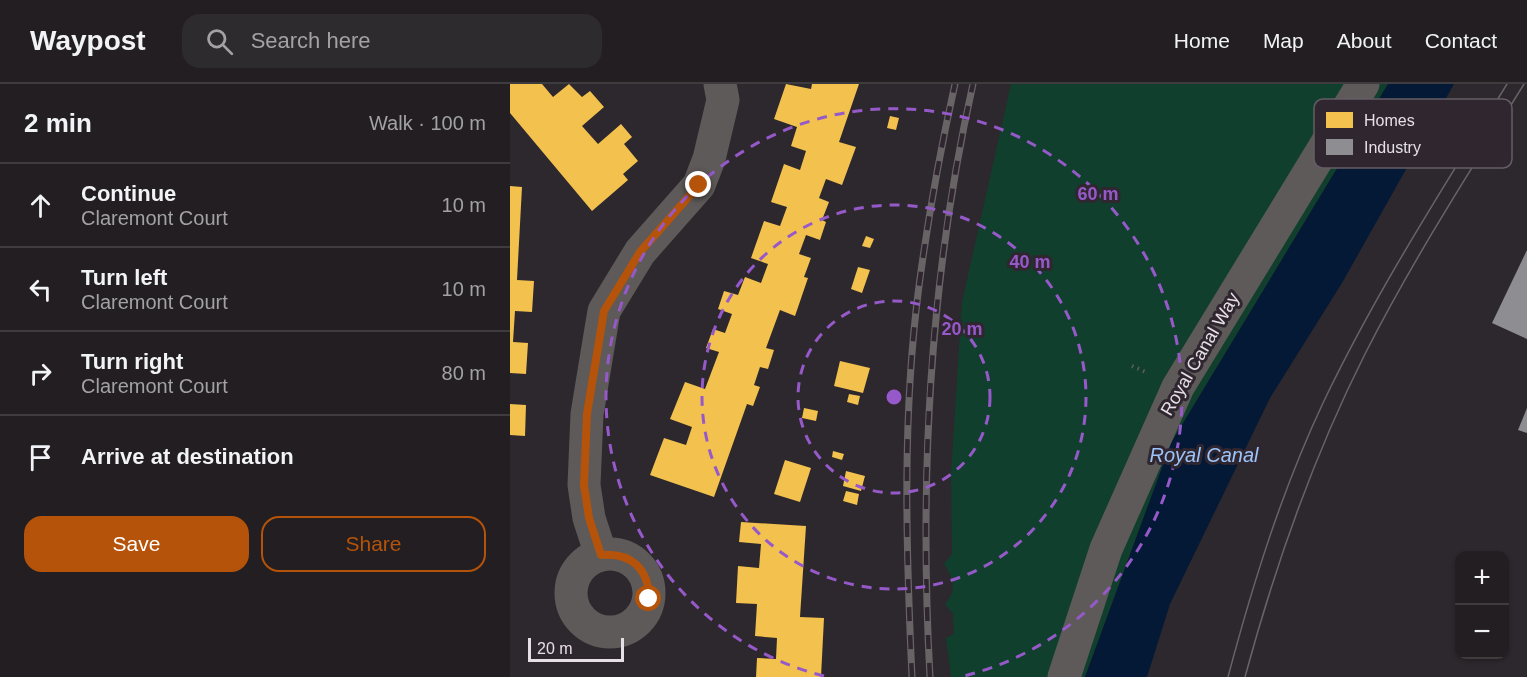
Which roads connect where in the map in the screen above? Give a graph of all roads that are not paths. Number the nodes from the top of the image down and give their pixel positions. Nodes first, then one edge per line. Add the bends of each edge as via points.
1 (720, 84) edge
2 (1364, 84) edge
3 (1355, 99) edge
4 (1314, 165) edge
5 (601, 555) dead end
6 (1064, 677) edge

1 - 5 street via 723,100 699,185 640,252 604,311 587,414 584,485
2 - 3 street, Royal Canal Way
4 - 6 street, Royal Canal Way via 1178,387 1106,549

